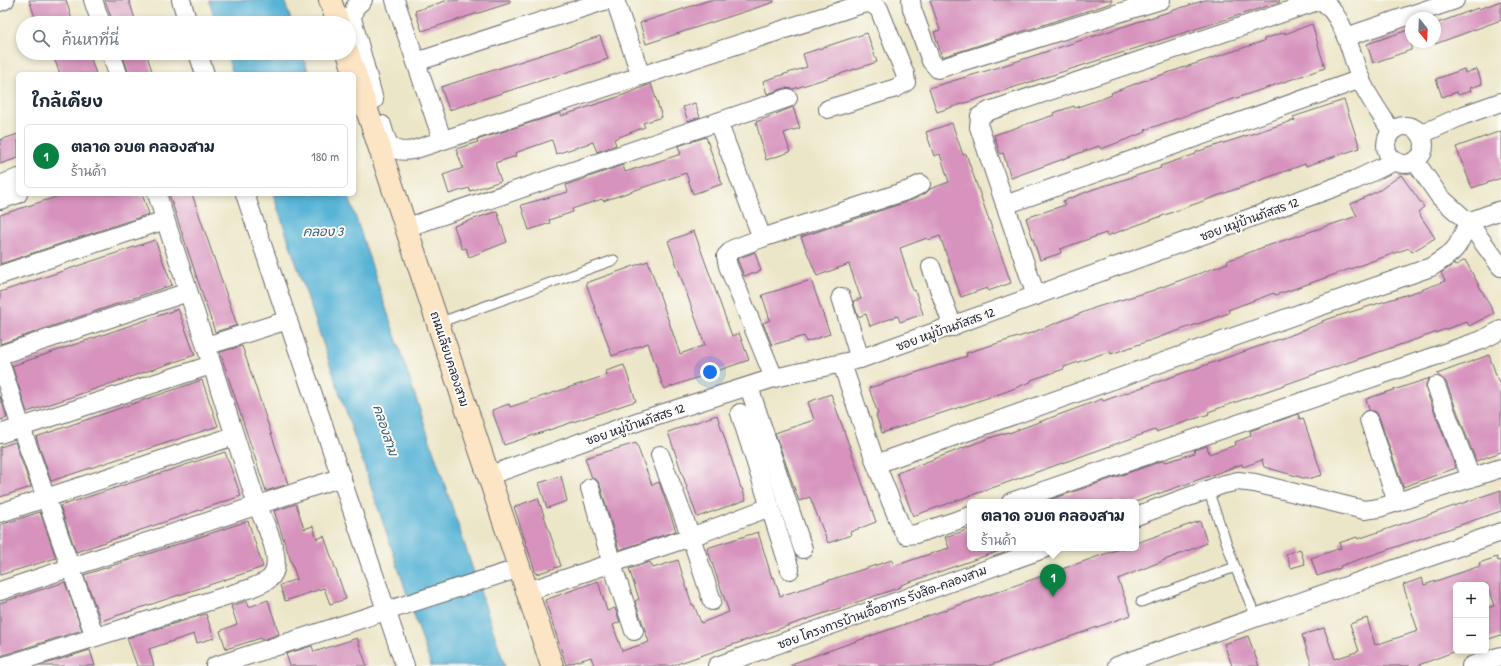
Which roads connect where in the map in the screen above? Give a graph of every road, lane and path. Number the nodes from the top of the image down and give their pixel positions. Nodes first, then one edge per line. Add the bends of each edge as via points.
1 (5, 0) edge
2 (94, 0) edge
3 (181, 0) edge
4 (330, 0) edge
5 (363, 0) edge
6 (395, 0) edge
7 (607, 0) edge
8 (614, 0) edge
9 (911, 0) edge
10 (1161, 0) edge
11 (1455, 0) edge
12 (0, 2) edge
13 (99, 16) edge
14 (186, 16) edge
15 (336, 16) edge
16 (353, 16) edge
17 (1346, 37) junction
18 (356, 38) edge
19 (113, 60) edge
20 (200, 60) edge
21 (350, 60) edge
22 (416, 62) junction
23 (117, 72) edge
24 (204, 72) edge
25 (353, 72) edge
26 (641, 76) junction
27 (1361, 79) junction
28 (356, 80) edge
29 (788, 98) dead end
30 (1501, 102) edge
31 (828, 109) dead end
32 (718, 122) junction
33 (1391, 131) junction
34 (1422, 134) junction
35 (442, 139) junction
36 (1394, 161) junction
37 (1415, 161) junction
38 (16, 179) edge
39 (921, 184) dead end
40 (0, 185) edge
41 (16, 195) edge
42 (158, 196) edge
43 (246, 196) edge
44 (0, 200) edge
45 (1006, 205) junction
46 (1501, 210) edge
47 (165, 220) junction
48 (1468, 222) junction
49 (405, 228) junction
50 (762, 238) junction
51 (614, 260) dead end
52 (931, 267) dead end
53 (1501, 267) edge
54 (0, 275) edge
55 (188, 292) junction
56 (1036, 296) junction
57 (841, 298) dead end
58 (288, 320) junction
59 (438, 323) junction
60 (953, 327) junction
61 (1501, 330) edge
62 (206, 346) junction
63 (0, 355) edge
64 (860, 359) junction
65 (0, 362) edge
66 (842, 364) junction
67 (212, 365) junction
68 (774, 378) junction
69 (1436, 386) dead end
70 (749, 387) junction
71 (740, 413) dead end
72 (1369, 420) dead end
73 (21, 427) junction
74 (0, 434) edge
75 (234, 436) junction
76 (660, 455) dead end
77 (876, 464) junction
78 (1501, 468) edge
79 (488, 476) junction
80 (342, 477) junction
81 (1470, 478) junction
82 (590, 488) dead end
83 (1208, 490) junction
84 (46, 498) junction
85 (1020, 499) edge
86 (1397, 502) junction
87 (257, 505) junction
88 (770, 507) junction
89 (0, 513) edge
90 (1139, 515) edge
91 (967, 517) edge
92 (1501, 532) edge
93 (692, 537) junction
94 (803, 549) dead end
95 (1038, 551) edge
96 (612, 564) junction
97 (70, 567) junction
98 (1235, 567) junction
99 (520, 568) junction
100 (790, 570) dead end
101 (0, 591) edge
102 (528, 591) junction
103 (712, 601) dead end
104 (1141, 602) dead end
105 (394, 609) junction
106 (1256, 618) junction
107 (634, 631) dead end
108 (95, 637) junction
109 (1501, 656) edge
110 (4, 666) edge
111 (215, 666) edge
112 (405, 666) edge
113 (552, 666) edge
114 (717, 666) edge
115 (1117, 666) edge
116 (1471, 666) edge

1 - 12 street
2 - 13 street
3 - 14 street
4 - 15 main road
5 - 16 street via 355,7
6 - 22 street
7 - 22 street
8 - 26 street
9 - 10 street via 931,61 938,69
11 - 17 street
17 - 27 street
17 - 45 street via 1329,6 1321,0 989,111 980,116 979,127
18 - 35 street via 388,143 394,150 401,152
19 - 23 street
20 - 24 street
21 - 25 main road, ถนนเลียบคลองสาม
22 - 35 street
26 - 31 street via 871,3 879,9 906,82 896,88
26 - 35 street
27 - 33 street
27 - 45 street
28 - 49 main road, ถนนเลียบคลองสาม
29 - 32 street
30 - 34 street
32 - 49 street
32 - 50 street
33 - 34 street via 1407,125 1416,128
33 - 36 street via 1386,138 1385,147
34 - 37 street via 1425,141 1424,149
36 - 37 street via 1408,164
36 - 56 street, ซอย หมู่บ้านภัสสร 12 via 1355,180
37 - 48 street via 1440,197
38 - 40 street
39 - 50 street
41 - 44 street
42 - 47 street
43 - 58 street
45 - 56 street
46 - 48 street
47 - 54 street
47 - 55 street
48 - 53 street
48 - 77 street via 1460,244 1431,267
49 - 59 main road, ถนนเลียบคลองสาม
50 - 68 street via 733,249 726,256
51 - 59 lane
52 - 60 street
55 - 62 street
55 - 63 street
56 - 60 street, ซอย หมู่บ้านภัสสร 12
57 - 64 street
58 - 62 street
58 - 80 street
59 - 79 main road, ถนนเลียบคลองสาม
60 - 64 street, ซอย หมู่บ้านภัสสร 12
61 - 85 street via 1482,340
62 - 67 street
64 - 66 street, ซอย หมู่บ้านภัสสร 12
65 - 73 street
66 - 68 street, ซอย หมู่บ้านภัสสร 12
66 - 77 street
67 - 73 street
67 - 75 street
68 - 70 street, ซอย หมู่บ้านภัสสร 12
69 - 81 street
70 - 79 street, ซอย หมู่บ้านภัสสร 12 via 645,420
70 - 94 street
71 - 88 street
72 - 86 street
73 - 74 street
73 - 84 street
75 - 84 street
75 - 87 street
76 - 93 street
77 - 91 street via 906,535
78 - 81 street
79 - 99 main road, ถนนเลียบคลองสาม
80 - 87 street
80 - 105 street
81 - 86 street
82 - 96 street
83 - 86 street via 1238,481 1364,510
83 - 90 street
83 - 98 lane
84 - 89 street
84 - 97 street
87 - 97 street
87 - 108 street via 276,554 276,568 269,580
88 - 93 street
88 - 100 street
92 - 106 street
93 - 96 street
93 - 103 street
95 - 114 street, ซอย โครงการบ้านเอื้ออาทร รังสิต-คลองสาม
96 - 102 street
96 - 107 street
97 - 101 street
97 - 108 street
98 - 104 lane
98 - 106 lane
99 - 102 main road, ถนนเลียบคลองสาม
99 - 105 street
102 - 113 main road, ถนนเลียบคลองสาม
105 - 111 street
105 - 112 street
106 - 115 street
108 - 110 street
109 - 116 street

